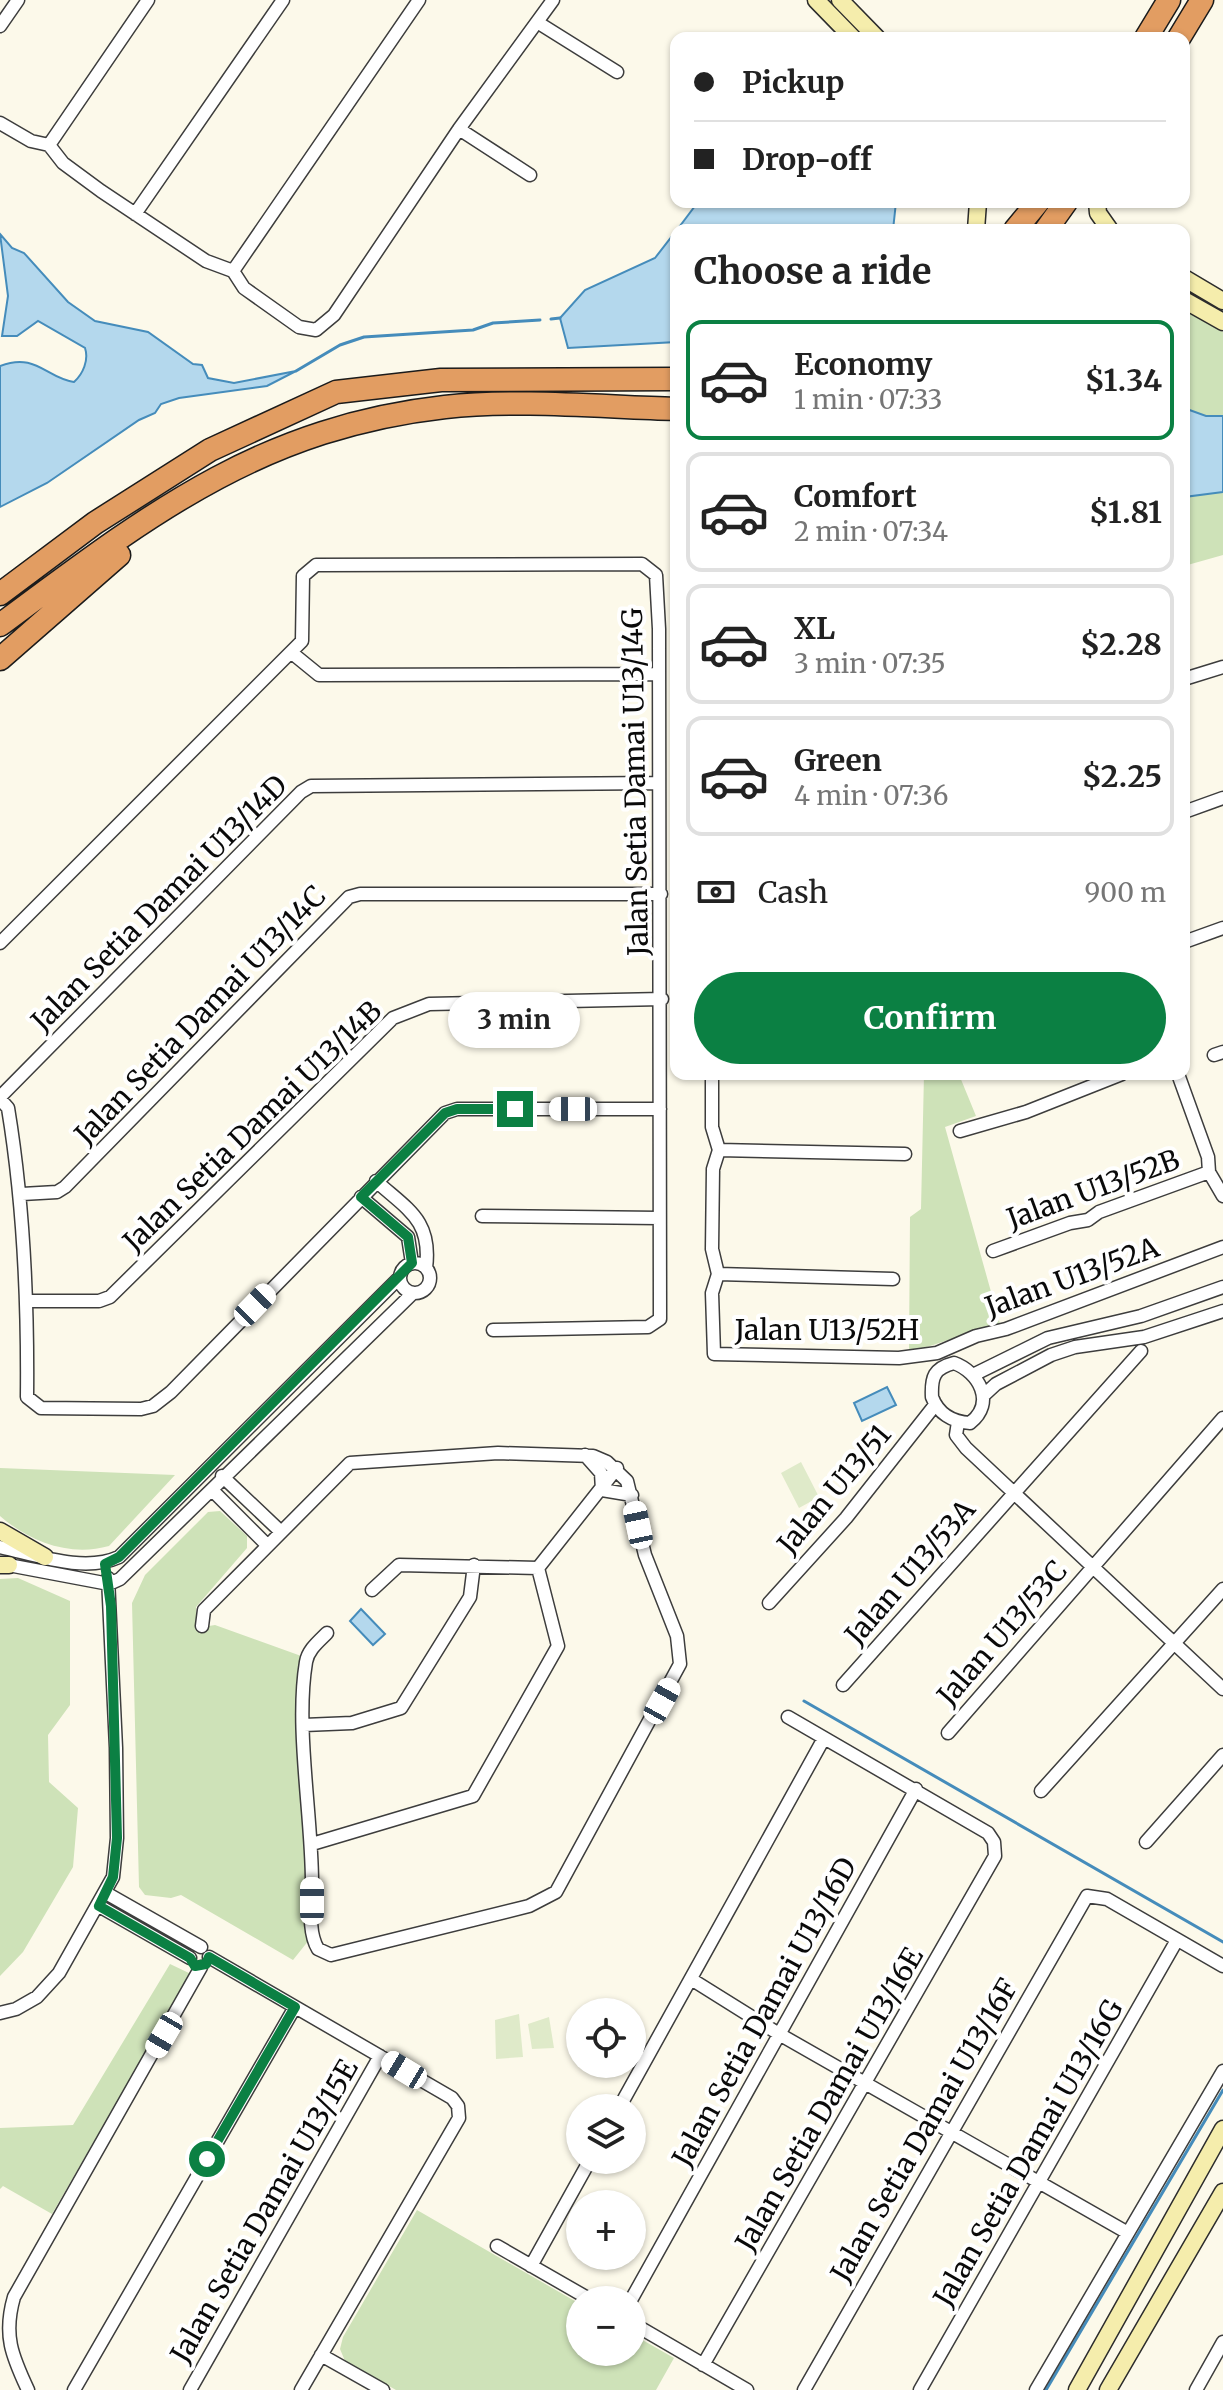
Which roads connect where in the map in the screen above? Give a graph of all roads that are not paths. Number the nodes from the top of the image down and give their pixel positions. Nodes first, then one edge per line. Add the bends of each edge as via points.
1 (18, 0) edge
2 (148, 0) edge
3 (283, 0) edge
4 (419, 0) edge
5 (553, 0) edge
6 (816, 0) edge
7 (840, 0) edge
8 (1169, 0) edge
9 (1202, 0) edge
10 (537, 22) junction
11 (0, 26) edge
12 (847, 32) edge
13 (871, 32) edge
14 (1150, 32) edge
15 (1183, 32) edge
16 (617, 72) dead end
17 (0, 123) edge
18 (459, 129) junction
19 (49, 145) junction
20 (530, 175) dead end
21 (1033, 208) edge
22 (135, 214) junction
23 (1020, 224) edge
24 (233, 271) junction
25 (1190, 282) edge
26 (1223, 301) edge
27 (1190, 303) edge
28 (1223, 322) edge
29 (670, 379) edge
30 (670, 409) edge
31 (223, 473) junction
32 (95, 523) junction
33 (0, 574) edge
34 (0, 594) edge
35 (0, 625) edge
36 (292, 653) junction
37 (0, 659) edge
38 (1223, 667) edge
39 (657, 674) junction
40 (1190, 677) edge
41 (659, 783) junction
42 (1223, 798) edge
43 (1190, 810) edge
44 (661, 894) junction
45 (1223, 928) edge
46 (1190, 940) edge
47 (0, 943) edge
48 (662, 999) junction
49 (712, 1080) edge
50 (1107, 1080) edge
51 (1180, 1080) edge
52 (0, 1098) edge
53 (660, 1109) junction
54 (960, 1131) dead end
55 (719, 1150) junction
56 (905, 1154) dead end
57 (1209, 1172) junction
58 (376, 1181) junction
59 (22, 1194) junction
60 (1223, 1196) edge
61 (361, 1197) junction
62 (482, 1216) dead end
63 (659, 1218) junction
64 (1223, 1247) edge
65 (993, 1251) dead end
66 (412, 1263) junction
67 (426, 1268) junction
68 (718, 1274) junction
69 (399, 1278) junction
70 (893, 1279) dead end
71 (1223, 1287) edge
72 (412, 1294) junction
73 (28, 1301) junction
74 (1223, 1311) edge
75 (363, 1314) junction
76 (376, 1329) junction
77 (493, 1330) dead end
78 (1141, 1351) dead end
79 (939, 1360) junction
80 (973, 1375) junction
81 (984, 1395) junction
82 (935, 1405) junction
83 (1223, 1418) edge
84 (958, 1422) junction
85 (585, 1455) junction
86 (208, 1468) junction
87 (617, 1468) junction
88 (226, 1478) junction
89 (602, 1490) junction
90 (213, 1491) junction
91 (1013, 1492) junction
92 (632, 1495) junction
93 (0, 1531) edge
94 (280, 1531) junction
95 (267, 1545) junction
96 (0, 1547) edge
97 (45, 1557) junction
98 (3, 1564) edge
99 (105, 1564) junction
100 (474, 1565) junction
101 (1093, 1565) junction
102 (538, 1568) junction
103 (109, 1584) junction
104 (1223, 1589) edge
105 (372, 1590) dead end
106 (769, 1603) dead end
107 (202, 1626) dead end
108 (327, 1633) dead end
109 (1175, 1644) junction
110 (843, 1685) dead end
111 (1223, 1689) edge
112 (788, 1717) dead end
113 (304, 1725) junction
114 (948, 1733) dead end
115 (823, 1740) junction
116 (1223, 1755) edge
117 (916, 1789) junction
118 (1041, 1791) dead end
119 (1146, 1842) dead end
120 (312, 1844) junction
121 (113, 1877) junction
122 (106, 1893) junction
123 (126, 1904) junction
124 (99, 1906) junction
125 (121, 1919) junction
126 (87, 1926) junction
127 (1177, 1940) junction
128 (204, 1957) junction
129 (1223, 1966) edge
130 (691, 1979) junction
131 (295, 2007) junction
132 (0, 2013) edge
133 (779, 2034) junction
134 (380, 2056) junction
135 (1223, 2071) edge
136 (867, 2083) junction
137 (627, 2094) edge
138 (1223, 2129) edge
139 (951, 2131) junction
140 (582, 2174) edge
141 (1040, 2183) junction
142 (1223, 2192) edge
143 (1128, 2233) junction
144 (497, 2246) dead end
145 (531, 2266) junction
146 (566, 2286) edge
147 (639, 2286) edge
148 (646, 2331) edge
149 (1223, 2342) edge
150 (321, 2355) junction
151 (703, 2365) junction
152 (28, 2390) edge
153 (74, 2390) edge
154 (190, 2390) edge
155 (301, 2390) edge
156 (383, 2390) edge
157 (747, 2390) edge
158 (804, 2390) edge
159 (920, 2390) edge
160 (1036, 2390) edge
161 (1077, 2390) edge
162 (1108, 2390) edge
163 (1196, 2390) edge

1 - 11 street
2 - 19 street
3 - 22 street
4 - 24 street
5 - 10 street
6 - 12 street
7 - 13 street
8 - 14 highway
9 - 15 highway
10 - 16 street
10 - 18 street
17 - 19 street
18 - 20 street
18 - 24 street via 334,315 316,330 299,327 244,288
19 - 22 street via 63,163
21 - 23 highway
22 - 24 street via 206,261
25 - 26 street
27 - 28 street
29 - 32 highway via 441,380 336,392 210,450
30 - 31 highway via 449,406 386,415 302,437
31 - 35 highway via 162,507
31 - 37 highway via 74,591
32 - 33 highway
32 - 34 highway
36 - 39 street via 319,675
36 - 39 street, Jalan Setia Damai U13/14G via 305,629 303,576 316,565 642,564 656,575
36 - 47 street
38 - 40 street
39 - 41 street, Jalan Setia Damai U13/14G
41 - 44 street, Jalan Setia Damai U13/14G
41 - 52 street, Jalan Setia Damai U13/14D via 311,786
42 - 43 street
44 - 48 street, Jalan Setia Damai U13/14G
44 - 59 street, Jalan Setia Damai U13/14C via 349,897 65,1187
45 - 46 street
48 - 53 street, Jalan Setia Damai U13/14G
48 - 73 street, Jalan Setia Damai U13/14B via 429,1004 409,1009 393,1018 110,1297
49 - 55 street, Jalan U13/52H via 712,1127
50 - 54 street
51 - 57 street
52 - 59 street via 8,1108
53 - 58 street via 457,1109 445,1113
53 - 63 street, Jalan Setia Damai U13/14G
55 - 56 street
55 - 68 street, Jalan U13/52H via 713,1169 712,1249
57 - 60 street
57 - 65 street, Jalan U13/52B
58 - 61 street
58 - 67 street via 427,1234
59 - 73 street
61 - 66 street via 408,1237
61 - 73 street via 153,1406 41,1408 27,1397
62 - 63 street
63 - 77 street, Jalan Setia Damai U13/14G via 656,1324
64 - 79 street, Jalan U13/52A via 976,1336
66 - 67 street
66 - 69 street
67 - 72 street via 428,1286
68 - 70 street
68 - 79 street, Jalan U13/52H via 712,1293 714,1354
69 - 72 street
69 - 75 street
71 - 80 street via 1141,1316 1048,1338
72 - 76 street
74 - 81 street via 1144,1337 1051,1355
75 - 76 street via 376,1321
75 - 86 street
76 - 88 street
78 - 91 street, Jalan U13/53A
79 - 80 street
79 - 82 street via 931,1383
80 - 81 street
81 - 84 street via 977,1417 970,1423
82 - 84 street
82 - 106 street, Jalan U13/51 via 846,1518
83 - 101 street, Jalan U13/53C
84 - 91 street via 956,1435 966,1448
85 - 87 street
85 - 89 street via 601,1473
85 - 94 street via 498,1453 350,1463
86 - 88 street
86 - 99 street via 119,1557
87 - 89 street
87 - 92 street
88 - 90 street
88 - 94 street
89 - 92 street
89 - 102 street
90 - 95 street
90 - 103 street via 133,1569
91 - 101 street
91 - 110 street, Jalan U13/53A
92 - 120 street via 645,1555 677,1636 680,1664 556,1892 529,1906 340,1954 324,1953 314,1942
93 - 97 street
94 - 95 street
95 - 107 street via 204,1610
96 - 97 street
97 - 99 street
98 - 103 street
99 - 103 street
100 - 102 street
100 - 105 street via 399,1565
100 - 113 street via 470,1597 401,1708 352,1723
101 - 109 street
101 - 114 street, Jalan U13/53C
102 - 120 street via 558,1646 473,1796
103 - 121 street via 117,1805
104 - 109 street
108 - 113 street via 314,1644 306,1663
109 - 111 street
109 - 118 street
112 - 115 street
113 - 120 street
115 - 117 street
115 - 130 street
116 - 119 street
117 - 133 street, Jalan Setia Damai U13/16D
117 - 136 street, Jalan Setia Damai U13/16E via 988,1833 995,1856
121 - 122 street
121 - 123 street
122 - 123 street
122 - 124 street
123 - 128 street
124 - 125 street
124 - 126 street
125 - 126 street
125 - 128 street via 192,1964
126 - 132 street via 59,1973 37,1997
127 - 129 street
127 - 139 street, Jalan Setia Damai U13/16F via 1107,1899 1087,1896
127 - 141 street, Jalan Setia Damai U13/16G
128 - 131 street
128 - 152 street via 14,2297 6,2323
130 - 133 street
130 - 137 street
131 - 134 street
131 - 153 street
133 - 136 street
133 - 147 street, Jalan Setia Damai U13/16D
134 - 150 street via 452,2098 459,2118
134 - 154 street, Jalan Setia Damai U13/15E
135 - 143 street
136 - 139 street
136 - 151 street, Jalan Setia Damai U13/16E
138 - 161 street
139 - 141 street
139 - 158 street, Jalan Setia Damai U13/16F
140 - 145 street
141 - 143 street
141 - 159 street, Jalan Setia Damai U13/16G
142 - 162 street
143 - 160 street
144 - 145 street
145 - 146 street
148 - 151 street
149 - 163 street
150 - 155 street
150 - 156 street
151 - 157 street

